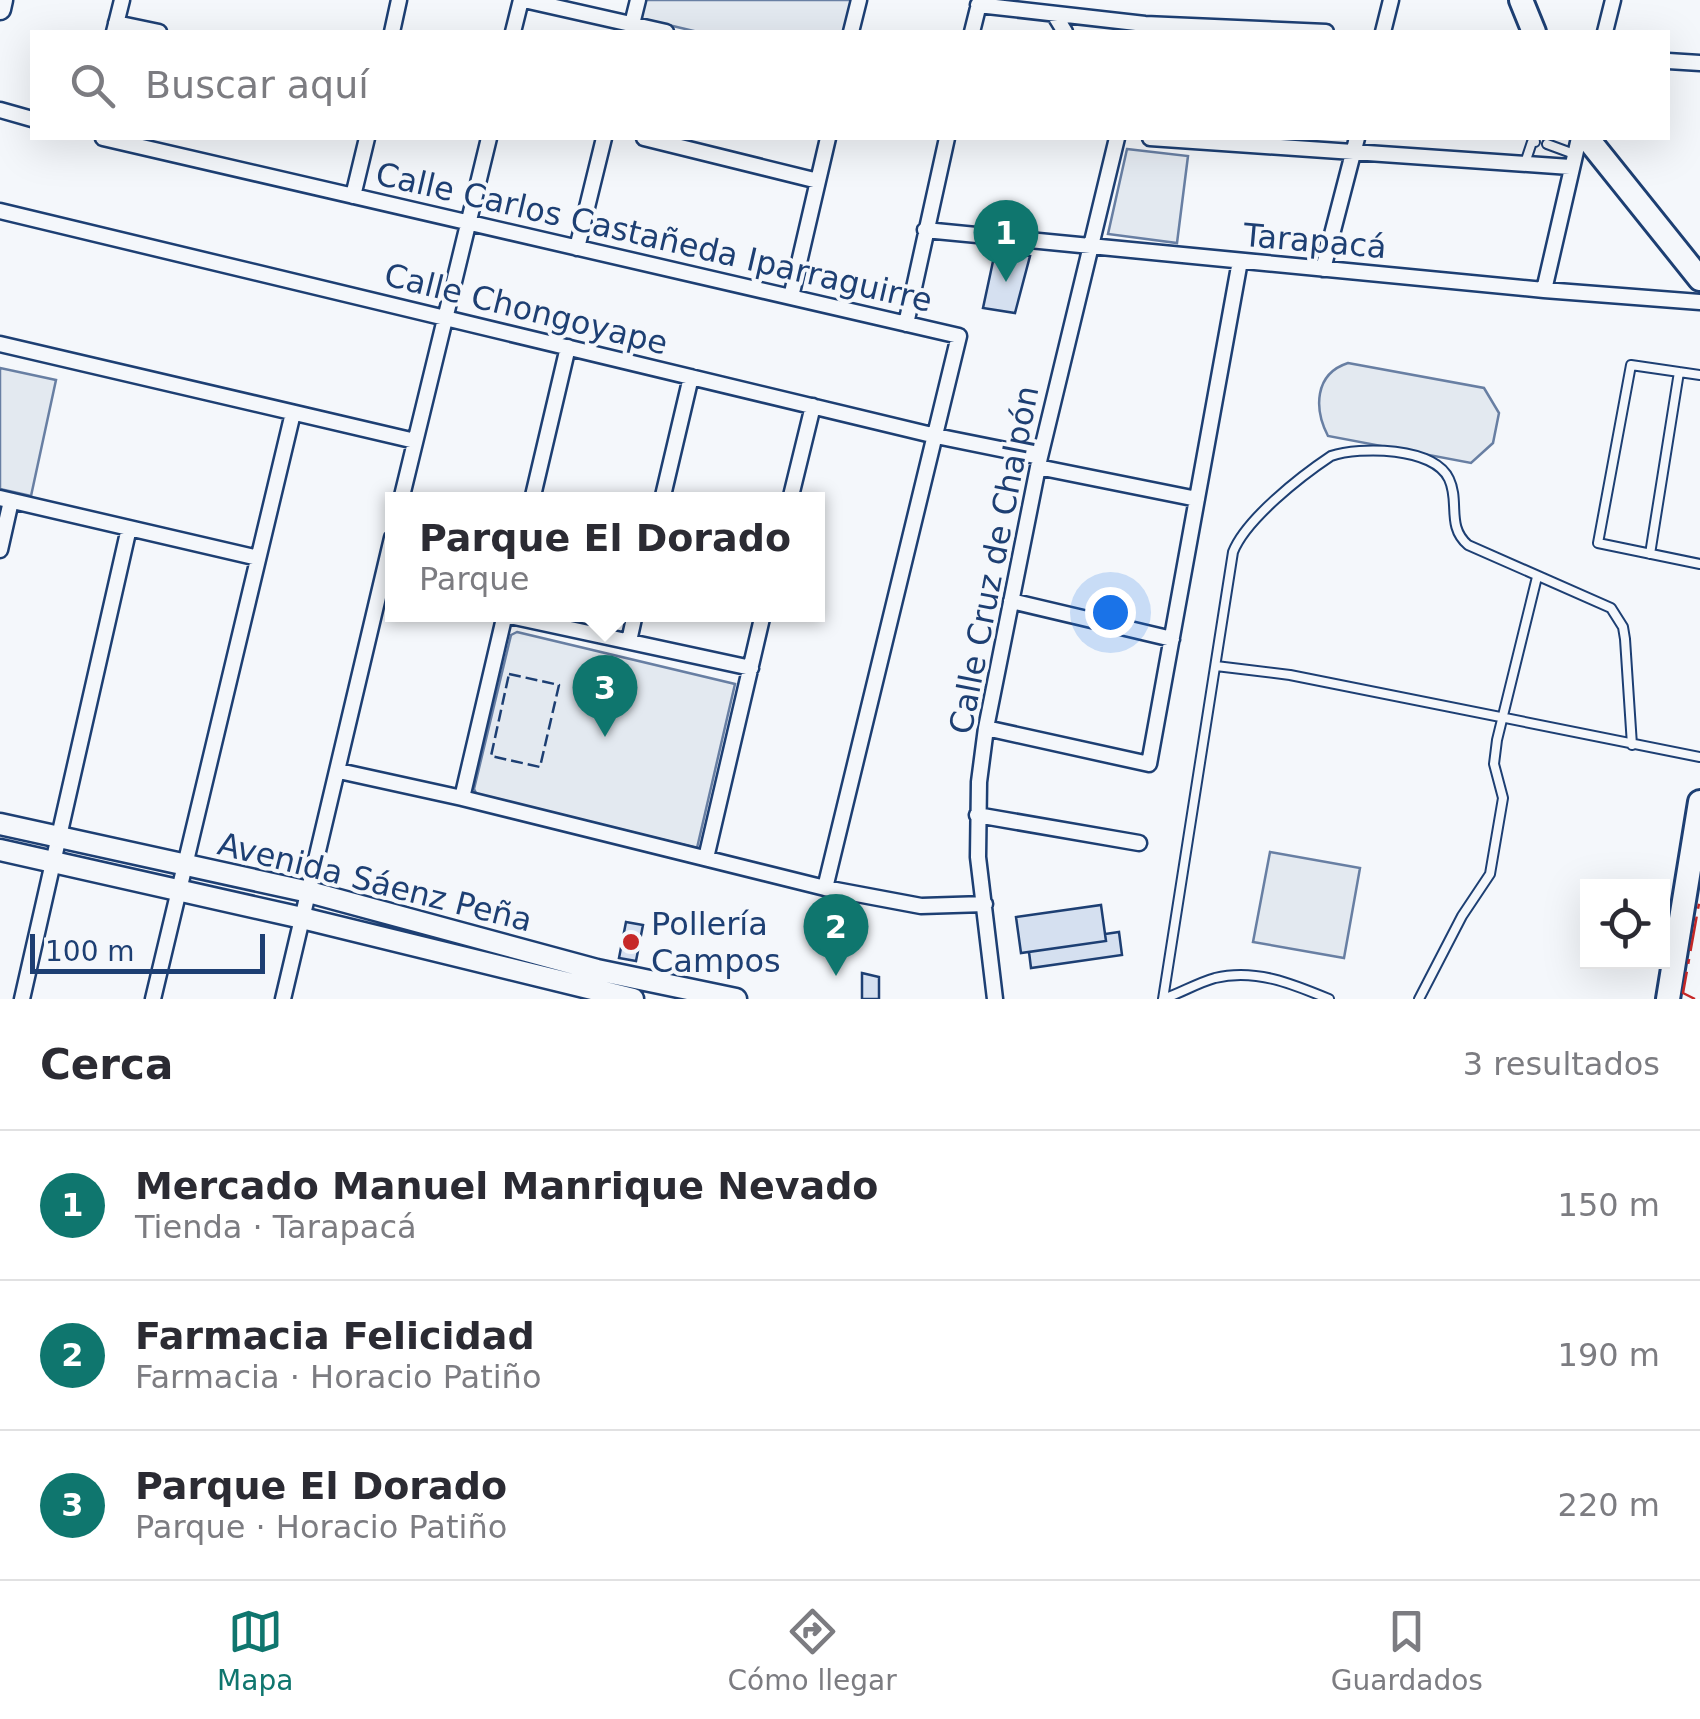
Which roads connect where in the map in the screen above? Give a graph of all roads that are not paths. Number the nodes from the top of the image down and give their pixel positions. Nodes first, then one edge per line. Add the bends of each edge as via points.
1 (2, 0) edge
2 (122, 0) edge
3 (399, 0) edge
4 (523, 0) edge
5 (638, 0) edge
6 (859, 0) edge
7 (1391, 0) edge
8 (1522, 0) edge
9 (1614, 0) edge
10 (979, 3) edge
11 (0, 8) edge
12 (1054, 14) junction
13 (115, 28) edge
14 (631, 28) edge
15 (1144, 28) edge
16 (392, 30) edge
17 (514, 30) edge
18 (852, 30) edge
19 (972, 30) edge
20 (1064, 30) edge
21 (1235, 30) edge
22 (1384, 30) edge
23 (1533, 30) edge
24 (1606, 30) edge
25 (1670, 61) edge
26 (1700, 63) edge
27 (0, 110) edge
28 (30, 118) edge
29 (113, 140) edge
30 (367, 140) edge
31 (489, 140) edge
32 (604, 140) edge
33 (652, 140) edge
34 (828, 140) edge
35 (947, 140) edge
36 (1116, 140) edge
37 (1209, 140) edge
38 (1533, 141) edge
39 (1547, 144) dead end
40 (1355, 145) edge
41 (1577, 153) edge
42 (1525, 164) junction
43 (818, 181) junction
44 (353, 196) junction
45 (0, 210) edge
46 (469, 223) junction
47 (925, 230) junction
48 (1090, 246) junction
49 (577, 248) junction
50 (1240, 261) junction
51 (1323, 269) junction
52 (1700, 280) edge
53 (1544, 290) junction
54 (791, 297) junction
55 (1700, 302) edge
56 (446, 318) junction
57 (906, 324) junction
58 (0, 344) edge
59 (568, 347) junction
60 (1679, 372) junction
61 (1700, 375) edge
62 (691, 377) junction
63 (812, 406) junction
64 (292, 412) junction
65 (936, 436) junction
66 (415, 441) junction
67 (1039, 462) junction
68 (404, 492) edge
69 (534, 492) edge
70 (664, 492) edge
71 (792, 492) edge
72 (1197, 499) junction
73 (6, 500) edge
74 (128, 528) junction
75 (0, 550) edge
76 (1700, 553) edge
77 (1650, 554) junction
78 (258, 558) junction
79 (1699, 563) edge
80 (385, 569) edge
81 (1537, 577) junction
82 (1011, 600) junction
83 (503, 622) edge
84 (537, 622) edge
85 (633, 622) edge
86 (761, 622) edge
87 (1172, 639) junction
88 (629, 642) junction
89 (1216, 666) junction
90 (751, 668) junction
91 (1502, 717) junction
92 (986, 728) junction
93 (1632, 744) junction
94 (1700, 757) edge
95 (339, 772) junction
96 (462, 798) junction
97 (1700, 802) edge
98 (977, 815) junction
99 (0, 824) edge
100 (59, 838) junction
101 (1139, 843) dead end
102 (0, 850) edge
103 (706, 858) junction
104 (53, 863) junction
105 (185, 866) junction
106 (825, 888) junction
107 (179, 890) junction
108 (308, 892) junction
109 (984, 904) junction
110 (302, 918) junction
111 (22, 999) edge
112 (153, 999) edge
113 (283, 999) edge
114 (633, 999) edge
115 (736, 999) edge
116 (994, 999) edge
117 (1163, 999) edge
118 (1329, 999) edge
119 (1419, 999) edge
120 (1668, 999) edge

1 - 11 street
2 - 13 street
3 - 16 street
4 - 14 street
4 - 17 street
5 - 14 street
6 - 18 street
7 - 22 street
8 - 23 main road
9 - 24 street
10 - 12 street
10 - 19 street
12 - 15 street
12 - 20 street
15 - 21 street
25 - 26 street
27 - 28 street
29 - 44 street, Calle Carlos Castañeda Iparraguirre
30 - 44 street
31 - 46 street
32 - 49 street
33 - 43 street
34 - 43 street
35 - 47 street
36 - 48 street, Calle Cruz de Chalpón
37 - 40 street
38 - 42 lane
39 - 41 lane
40 - 42 street
40 - 51 street
41 - 42 street
41 - 52 main road
41 - 53 street
43 - 54 street
44 - 46 street, Calle Carlos Castañeda Iparraguirre
45 - 56 street, Calle Chongoyape
46 - 49 street, Calle Carlos Castañeda Iparraguirre
46 - 56 street
47 - 48 street, Tarapacá
47 - 57 street
48 - 50 street, Tarapacá
48 - 67 street, Calle Cruz de Chalpón
49 - 54 street, Calle Carlos Castañeda Iparraguirre
50 - 51 street, Tarapacá
50 - 72 street
51 - 53 street, Tarapacá
53 - 55 street, Tarapacá
54 - 57 street, Calle Carlos Castañeda Iparraguirre
56 - 59 street, Calle Chongoyape
56 - 66 street
57 - 65 street, Calle Carlos Castañeda Iparraguirre via 959,336
58 - 64 street
59 - 62 street, Calle Chongoyape
59 - 69 street
60 - 61 lane
60 - 77 lane
60 - 77 lane via 1631,365 1598,543
62 - 63 street, Calle Chongoyape
62 - 70 street
63 - 65 street, Calle Chongoyape
63 - 71 street
64 - 66 street
64 - 78 street
65 - 67 street, Calle Chongoyape
65 - 106 street
66 - 68 street
67 - 72 street, Calle Chongoyape
67 - 82 street, Calle Cruz de Chalpón
72 - 87 street
73 - 74 street
73 - 75 street
74 - 78 street
74 - 100 street
76 - 79 lane
77 - 79 lane
78 - 105 street
80 - 95 street
81 - 89 lane via 1459,537 1452,485 1438,466 1394,452 1344,451 1321,463 1238,538
81 - 91 lane
81 - 93 lane via 1601,602 1619,618
82 - 87 street
82 - 92 street, Calle Cruz de Chalpón
83 - 96 street
84 - 88 street
85 - 88 street
86 - 90 street
87 - 92 street via 1149,764
88 - 90 street
89 - 91 lane
89 - 117 lane
90 - 103 street
91 - 93 lane
91 - 119 lane via 1494,764 1502,798 1490,874
92 - 98 street, Calle Cruz de Chalpón
93 - 94 lane
95 - 96 street
95 - 108 street
96 - 103 street
97 - 120 main road
98 - 101 street
98 - 109 street, Calle Cruz de Chalpón
99 - 100 street, Avenida Sáenz Peña
100 - 104 street
100 - 105 street, Avenida Sáenz Peña
102 - 104 street, Avenida Sáenz Peña
103 - 106 street
104 - 107 street, Avenida Sáenz Peña
104 - 111 street
105 - 107 street
105 - 108 street, Avenida Sáenz Peña
106 - 109 street via 921,906
107 - 110 street, Avenida Sáenz Peña
107 - 112 street
108 - 110 street
108 - 115 street, Avenida Sáenz Peña via 597,970
109 - 116 street, Calle Cruz de Chalpón
110 - 113 street
110 - 114 street, Avenida Sáenz Peña
117 - 118 lane via 1218,977 1246,975

